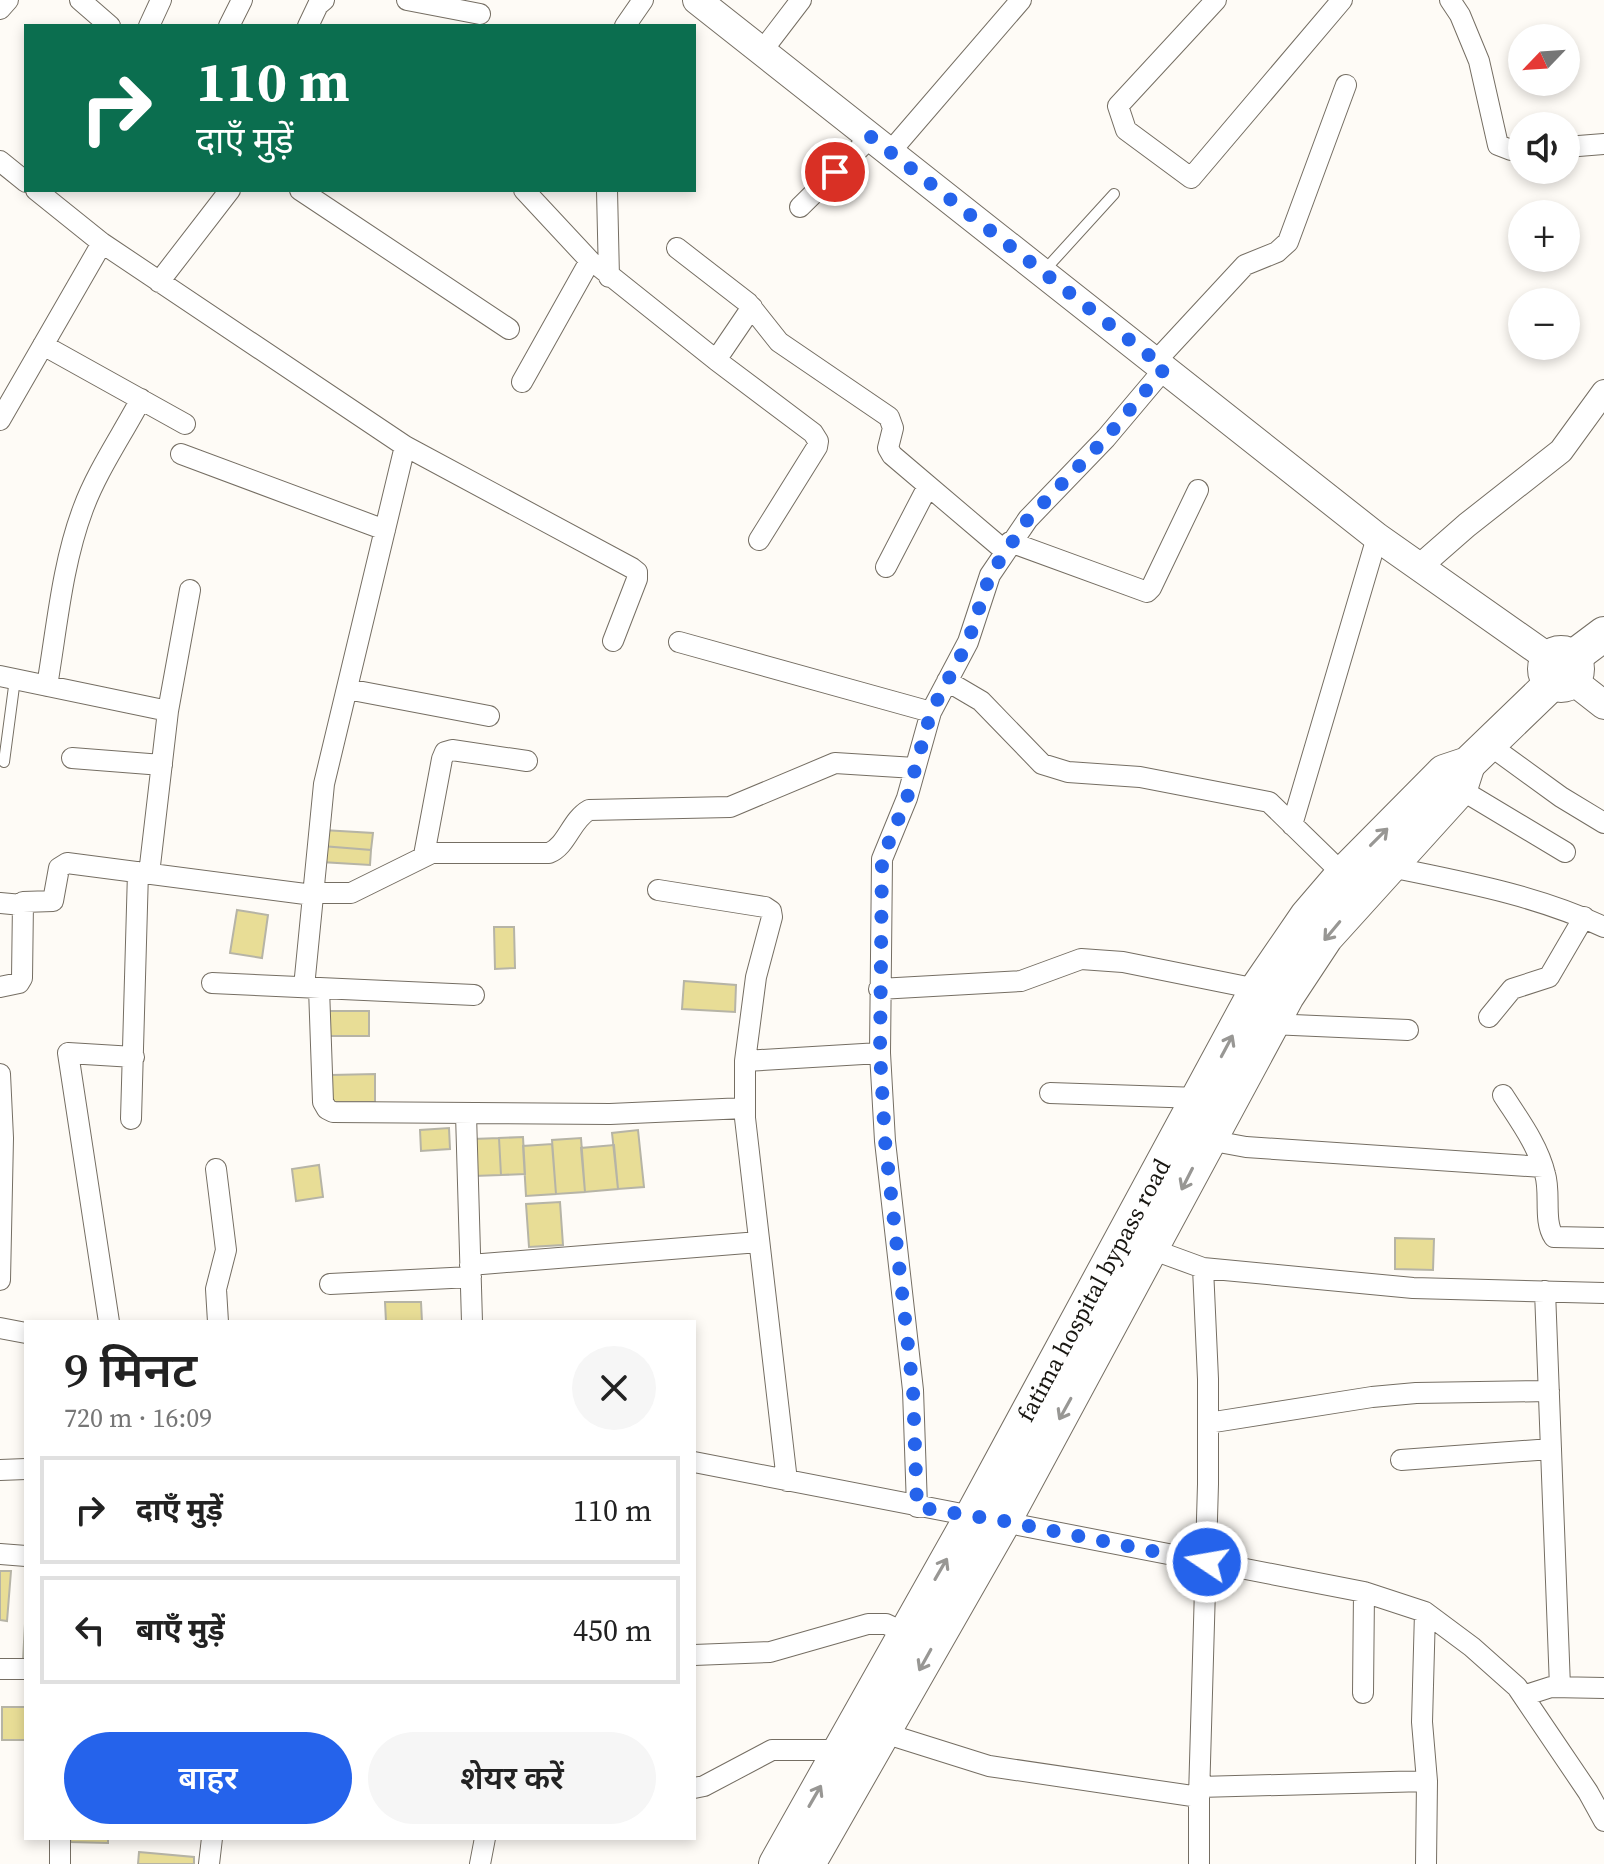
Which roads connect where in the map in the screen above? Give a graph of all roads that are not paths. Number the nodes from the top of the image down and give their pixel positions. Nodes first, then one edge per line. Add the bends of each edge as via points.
1 (8, 0) edge
2 (80, 0) edge
3 (161, 0) edge
4 (242, 0) edge
5 (324, 0) edge
6 (407, 0) edge
7 (643, 0) edge
8 (697, 0) edge
9 (801, 0) edge
10 (1021, 0) edge
11 (1216, 0) edge
12 (1450, 0) edge
13 (1339, 1) edge
14 (0, 9) edge
15 (480, 14) dead end
16 (108, 24) edge
17 (150, 24) edge
18 (230, 24) edge
19 (309, 24) edge
20 (626, 24) edge
21 (762, 51) junction
22 (1346, 85) dead end
23 (1604, 144) edge
24 (881, 145) junction
25 (1580, 146) edge
26 (1508, 149) edge
27 (0, 161) edge
28 (24, 180) edge
29 (38, 192) edge
30 (228, 192) edge
31 (303, 192) edge
32 (526, 192) edge
33 (607, 192) edge
34 (1114, 194) dead end
35 (800, 207) dead end
36 (102, 243) junction
37 (677, 248) dead end
38 (592, 263) junction
39 (1043, 272) junction
40 (609, 277) junction
41 (159, 282) junction
42 (752, 307) junction
43 (509, 329) dead end
44 (43, 345) junction
45 (716, 360) junction
46 (1161, 364) junction
47 (522, 382) dead end
48 (1604, 392) edge
49 (141, 399) junction
50 (0, 420) edge
51 (185, 424) dead end
52 (405, 446) junction
53 (181, 454) dead end
54 (928, 486) junction
55 (1198, 490) dead end
56 (385, 530) junction
57 (1377, 537) junction
58 (759, 540) dead end
59 (1008, 547) junction
60 (886, 567) dead end
61 (1419, 567) junction
62 (190, 590) dead end
63 (1604, 634) edge
64 (613, 641) dead end
65 (679, 642) dead end
66 (1561, 670) junction
67 (7, 677) edge
68 (947, 681) junction
69 (47, 686) junction
70 (347, 689) junction
71 (1604, 705) edge
72 (168, 711) junction
73 (931, 712) junction
74 (489, 716) dead end
75 (72, 758) dead end
76 (527, 761) dead end
77 (4, 762) dead end
78 (162, 765) junction
79 (1472, 766) junction
80 (915, 768) junction
81 (1604, 823) edge
82 (1292, 825) junction
83 (1565, 852) dead end
84 (424, 855) junction
85 (1390, 867) junction
86 (144, 873) junction
87 (1343, 874) junction
88 (658, 890) dead end
89 (313, 894) junction
90 (0, 903) edge
91 (22, 905) junction
92 (1584, 917) junction
93 (1604, 927) edge
94 (212, 983) dead end
95 (0, 987) edge
96 (312, 988) junction
97 (879, 989) junction
98 (1257, 989) junction
99 (474, 995) dead end
100 (1489, 1017) dead end
101 (1270, 1024) junction
102 (1408, 1030) dead end
103 (880, 1053) junction
104 (134, 1057) junction
105 (745, 1061) junction
106 (0, 1074) edge
107 (1050, 1093) dead end
108 (1503, 1095) dead end
109 (1199, 1098) junction
110 (745, 1108) junction
111 (466, 1114) junction
112 (131, 1119) dead end
113 (1208, 1140) junction
114 (1543, 1167) junction
115 (216, 1169) dead end
116 (1604, 1238) edge
117 (759, 1242) junction
118 (1151, 1249) junction
119 (1203, 1268) junction
120 (470, 1271) junction
121 (0, 1280) edge
122 (330, 1284) dead end
123 (1545, 1291) junction
124 (1604, 1293) edge
125 (109, 1320) edge
126 (218, 1320) edge
127 (472, 1320) edge
128 (1094, 1323) junction
129 (0, 1328) edge
130 (24, 1333) edge
131 (1549, 1391) junction
132 (1208, 1423) junction
133 (1551, 1449) junction
134 (1401, 1460) dead end
135 (696, 1462) edge
136 (24, 1469) edge
137 (0, 1470) edge
138 (787, 1481) junction
139 (917, 1507) junction
140 (988, 1518) junction
141 (0, 1554) edge
142 (24, 1556) edge
143 (1207, 1562) junction
144 (1364, 1592) junction
145 (1425, 1612) junction
146 (905, 1633) junction
147 (696, 1655) edge
148 (0, 1669) edge
149 (24, 1669) edge
150 (1560, 1687) junction
151 (1604, 1688) edge
152 (1363, 1693) dead end
153 (1523, 1696) junction
154 (884, 1733) junction
155 (841, 1750) junction
156 (1427, 1781) junction
157 (696, 1788) edge
158 (1199, 1792) junction
159 (1604, 1821) edge
160 (60, 1840) edge
161 (212, 1840) edge
162 (485, 1840) edge
163 (60, 1864) edge
164 (209, 1864) edge
165 (480, 1864) edge
166 (776, 1864) edge
167 (808, 1864) edge
168 (1199, 1864) edge
169 (1426, 1864) edge

1 - 14 street
2 - 16 street
3 - 17 street
4 - 18 street
5 - 19 street
6 - 15 street
7 - 20 street
8 - 21 main road
9 - 21 street
10 - 24 street
11 - 13 street via 1118,106 1126,130 1191,178
12 - 26 street via 1479,61 1498,145
21 - 24 main road
22 - 46 street via 1288,242 1245,265
23 - 25 street
24 - 35 street
24 - 39 main road
27 - 28 street
29 - 36 street
30 - 41 street
31 - 43 street
32 - 38 street
33 - 40 street
34 - 39 lane
36 - 41 street
36 - 44 street
37 - 42 street
38 - 40 street
38 - 47 street
39 - 46 main road
40 - 45 street
41 - 52 street
42 - 45 street
42 - 54 street via 779,342 889,417 893,428 888,448
44 - 49 street
44 - 50 street
45 - 58 street via 818,441
46 - 57 main road
46 - 59 street via 1106,438
48 - 61 street via 1561,451
49 - 51 street
49 - 69 street via 77,525
52 - 56 street
52 - 64 street via 637,572
53 - 56 street
54 - 59 street
54 - 60 street
55 - 59 street via 1147,592
56 - 70 street
57 - 61 main road
57 - 82 street
59 - 68 street via 990,575 968,642
61 - 66 main road
62 - 72 street
63 - 66 highway, fatima hospital bypass road
65 - 73 street
66 - 71 main road
66 - 79 highway, fatima hospital bypass road
67 - 69 street
67 - 77 lane
68 - 73 street
68 - 82 street via 981,701 1031,755 1053,769 1140,777 1261,799 1278,808
69 - 72 street
70 - 74 street
70 - 89 street via 324,784
72 - 78 street
73 - 80 street
75 - 78 street
76 - 84 street via 445,752
78 - 86 street
79 - 81 street via 1561,797
79 - 83 street
79 - 85 highway, fatima hospital bypass road
87 -> 79 highway, fatima hospital bypass road via 1444,772
80 - 84 street via 835,763 730,807 589,810 549,853
80 - 97 street via 882,859
82 - 87 street
84 - 89 street via 351,893
85 - 92 street via 1511,892
85 -> 101 highway, fatima hospital bypass road via 1326,937
86 - 89 street
86 - 91 street via 62,864 53,901
86 - 104 street
87 - 98 highway, fatima hospital bypass road
88 - 105 street via 771,911
89 - 96 street
90 - 91 street
91 - 95 street via 22,978
92 - 93 street
92 - 100 street via 1549,977 1512,989
94 - 96 street
96 - 99 street
96 - 111 street via 327,1109
97 - 98 street via 1021,981 1081,959 1123,962
97 - 103 street
109 -> 98 highway, fatima hospital bypass road
101 - 102 street
101 - 113 highway, fatima hospital bypass road
103 - 105 street
103 - 139 street via 913,1390
104 - 112 street
104 - 125 street via 68,1053
105 - 110 street
106 - 121 street
107 - 109 street
108 - 114 street
109 - 128 highway, fatima hospital bypass road
110 - 111 street
110 - 117 street
111 - 120 street
113 - 114 street
113 -> 118 highway, fatima hospital bypass road
114 - 116 street via 1554,1237
115 - 126 street via 226,1250 216,1289
117 - 120 street
117 - 138 street
118 - 119 street
118 - 128 highway, fatima hospital bypass road
119 - 123 street via 1413,1288
119 - 132 street
120 - 122 street
120 - 127 street
123 - 124 street
123 - 131 street
128 - 140 highway, fatima hospital bypass road
129 - 130 street
131 - 132 street via 1387,1395
131 - 133 street
132 - 143 street
133 - 134 street
133 - 150 street
135 - 138 street
136 - 137 street
138 - 139 street
139 - 140 street
140 - 143 street
146 -> 140 highway, fatima hospital bypass road
140 -> 154 highway, fatima hospital bypass road
141 - 142 street
143 - 144 street
143 - 158 street
144 - 145 street
144 - 152 street
145 - 153 street via 1472,1647
145 - 156 street via 1422,1722
146 - 147 street via 886,1624 868,1624 770,1652
146 - 155 highway, fatima hospital bypass road
148 - 149 street
150 - 151 street
150 - 153 street
153 - 159 street
154 - 158 street via 989,1766
154 - 167 highway, fatima hospital bypass road
155 - 157 street via 772,1750
166 -> 155 highway, fatima hospital bypass road
156 - 158 street
156 - 169 street
158 - 168 street
160 - 163 street
161 - 164 street
162 - 165 street

